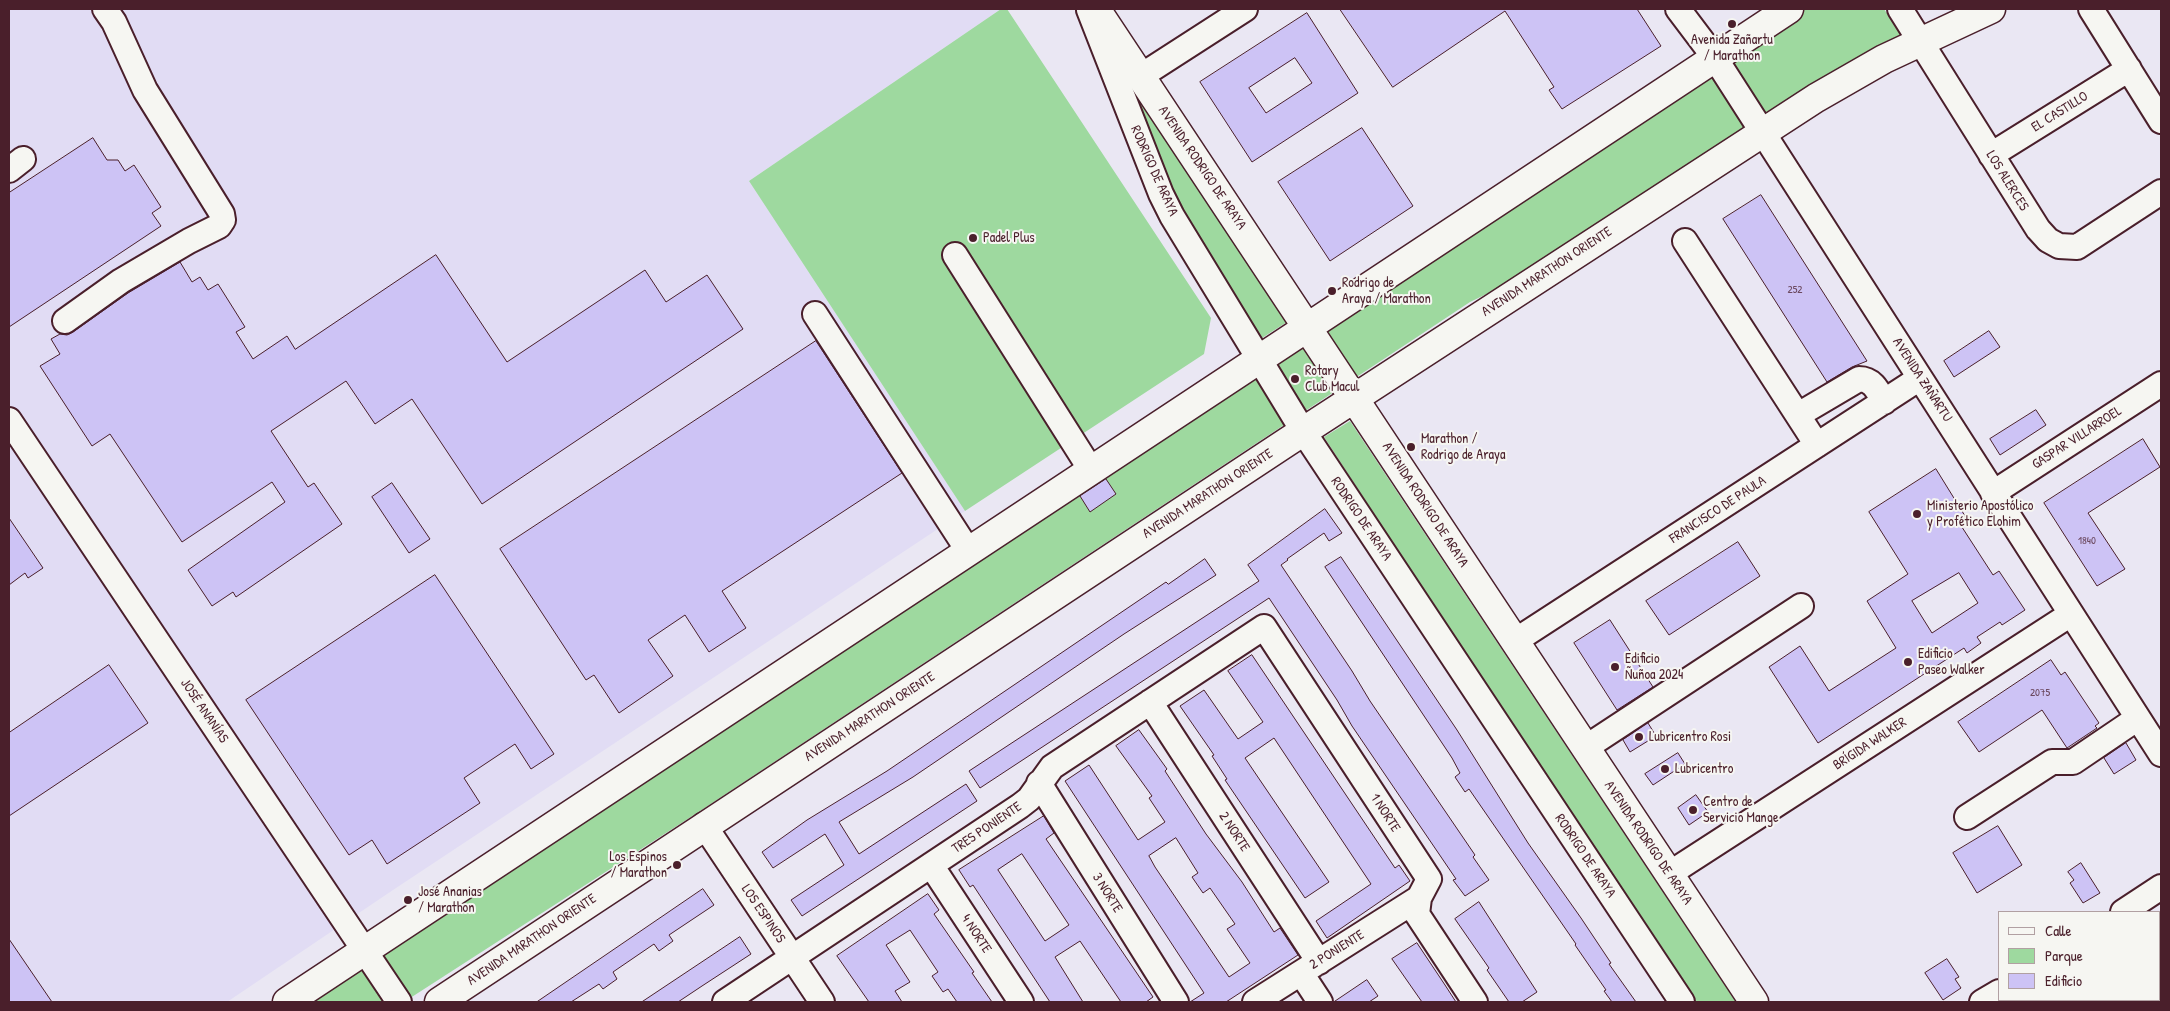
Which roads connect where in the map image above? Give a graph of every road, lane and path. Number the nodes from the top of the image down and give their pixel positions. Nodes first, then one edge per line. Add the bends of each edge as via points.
1 (105, 9) edge
2 (1088, 9) edge
3 (1096, 9) edge
4 (1245, 9) edge
5 (1678, 9) edge
6 (1790, 9) edge
7 (1900, 9) edge
8 (1991, 9) edge
9 (2091, 9) edge
10 (1921, 43) junction
11 (1715, 58) junction
12 (2129, 69) junction
13 (1141, 76) junction
14 (2153, 90) edge
15 (2161, 121) edge
16 (1763, 132) junction
17 (1991, 155) junction
18 (2161, 192) edge
19 (1686, 241) dead end
20 (955, 255) dead end
21 (815, 314) dead end
22 (65, 321) dead end
23 (1308, 328) junction
24 (1259, 360) junction
25 (1920, 378) junction
26 (2161, 384) edge
27 (1354, 398) junction
28 (1884, 402) junction
29 (1798, 415) junction
30 (9, 420) edge
31 (1303, 432) junction
32 (1817, 445) junction
33 (1092, 470) junction
34 (1994, 492) junction
35 (969, 552) junction
36 (1801, 606) dead end
37 (2071, 614) junction
38 (1264, 627) joint
39 (1515, 641) junction
40 (1150, 702) junction
41 (2138, 718) junction
42 (1585, 748) junction
43 (2161, 754) edge
44 (1039, 783) junction
45 (1967, 817) dead end
46 (704, 826) junction
47 (931, 865) junction
48 (1669, 874) junction
49 (2161, 887) edge
50 (1420, 898) junction
51 (2124, 911) edge
52 (365, 951) junction
53 (792, 958) junction
54 (1310, 968) junction
55 (1998, 993) edge
56 (288, 1002) edge
57 (399, 1002) edge
58 (439, 1002) edge
59 (725, 1002) edge
60 (822, 1002) edge
61 (1021, 1002) edge
62 (1176, 1002) edge
63 (1255, 1002) edge
64 (1320, 1002) edge
65 (1475, 1002) edge
66 (1682, 1002) edge
67 (1754, 1002) edge
68 (1982, 1002) edge

1 - 22 street via 145,90 223,220 219,226 121,281
2 - 24 street, RODRIGO DE ARAYA via 1161,194
3 - 13 main road, AVENIDA RODRIGO DE ARAYA
4 - 13 street
5 - 11 street, AVENIDA ZAÑARTU
6 - 11 main road
7 - 10 street, LOS ALERCES
8 - 10 main road, AVENIDA MARATHON ORIENTE
9 - 12 street
10 - 16 main road, AVENIDA MARATHON ORIENTE via 1864,69
10 - 17 street, LOS ALERCES
11 - 16 street, AVENIDA ZAÑARTU
11 - 23 main road
12 - 14 street
12 - 17 street, EL CASTILLO
13 - 23 main road, AVENIDA RODRIGO DE ARAYA
14 - 15 street
16 - 25 street, AVENIDA ZAÑARTU
16 - 27 main road, AVENIDA MARATHON ORIENTE
17 - 18 street, LOS ALERCES via 2038,229 2059,246 2077,247
19 - 29 street
20 - 33 street
21 - 35 street
23 - 24 main road
23 - 27 main road, AVENIDA RODRIGO DE ARAYA
24 - 31 street, RODRIGO DE ARAYA
24 - 33 main road
25 - 28 street, FRANCISCO DE PAULA
25 - 34 street, AVENIDA ZAÑARTU
26 - 34 street, GASPAR VILLARROEL
27 - 31 main road, AVENIDA MARATHON ORIENTE
27 - 39 main road, AVENIDA RODRIGO DE ARAYA
28 - 29 street via 1873,384 1859,379
28 - 32 street, FRANCISCO DE PAULA
29 - 32 street
30 - 52 street, JOSÉ ANANÍAS
31 - 46 main road, AVENIDA MARATHON ORIENTE
31 - 66 street, RODRIGO DE ARAYA
32 - 39 street, FRANCISCO DE PAULA
33 - 35 main road
34 - 37 street, AVENIDA ZAÑARTU
35 - 52 main road
36 - 42 street
37 - 41 street, AVENIDA ZAÑARTU
37 - 48 street, BRÍGIDA WALKER
38 - 40 street, TRES PONIENTE
38 - 50 street, 1 NORTE via 1429,879
39 - 42 main road, AVENIDA RODRIGO DE ARAYA
40 - 44 street, TRES PONIENTE via 1052,767
40 - 54 street, 2 NORTE
41 - 43 street, AVENIDA ZAÑARTU
41 - 45 street via 2073,762 2052,762
42 - 48 main road, AVENIDA RODRIGO DE ARAYA
44 - 47 street, TRES PONIENTE via 1020,806
44 - 62 street, 3 NORTE
46 - 53 street, LOS ESPINOS
46 - 58 main road, AVENIDA MARATHON ORIENTE
47 - 53 street, TRES PONIENTE
47 - 61 street, 4 NORTE
48 - 67 main road, AVENIDA RODRIGO DE ARAYA
49 - 51 street
50 - 54 street, 2 PONIENTE
50 - 65 street, 1 NORTE via 1417,914
52 - 56 main road
52 - 57 street, JOSÉ ANANÍAS
53 - 59 street, TRES PONIENTE
53 - 60 street, LOS ESPINOS
54 - 63 street, 2 PONIENTE
54 - 64 street, 2 NORTE
55 - 68 street

